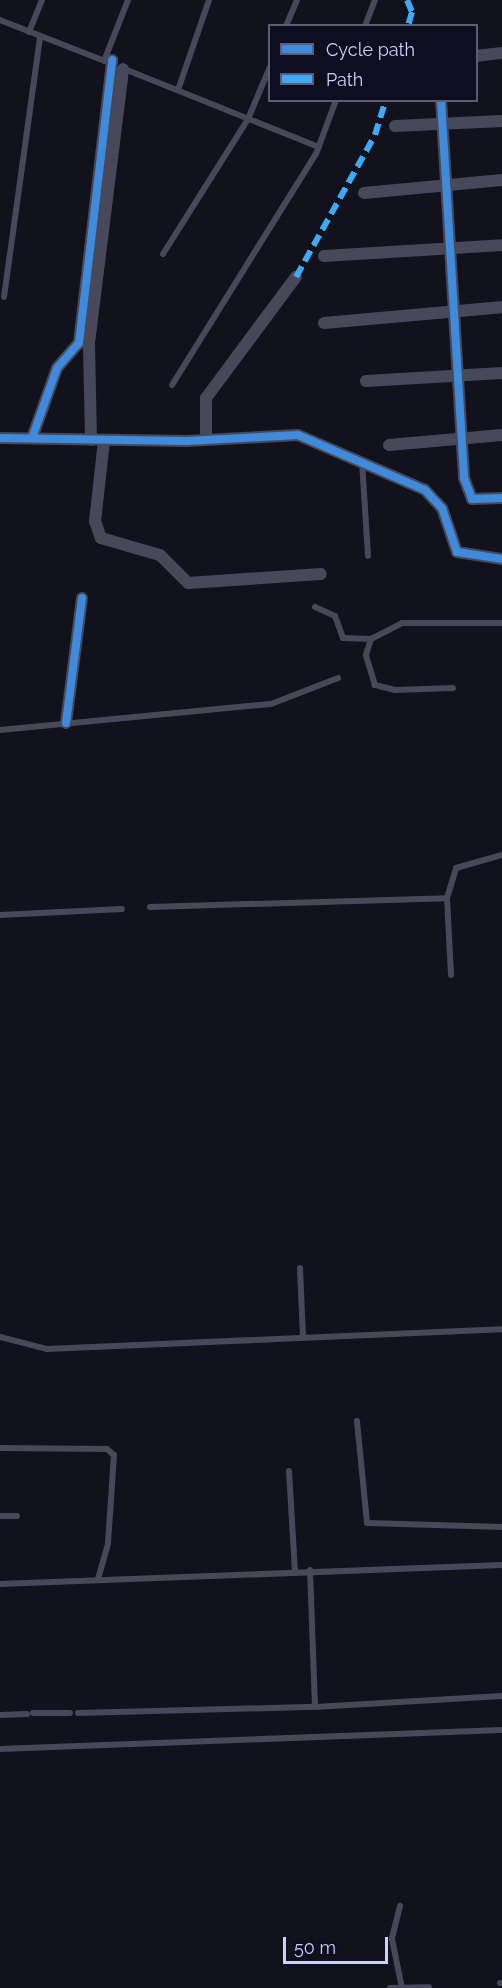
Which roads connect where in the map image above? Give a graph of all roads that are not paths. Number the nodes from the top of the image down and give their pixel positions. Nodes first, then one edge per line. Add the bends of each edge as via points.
1 (42, 0) edge
2 (128, 0) edge
3 (209, 0) edge
4 (297, 0) edge
5 (375, 0) edge
6 (0, 20) edge
7 (287, 24) edge
8 (366, 24) edge
9 (30, 32) junction
10 (40, 36) junction
11 (502, 53) edge
12 (478, 56) edge
13 (109, 62) junction
14 (123, 69) junction
15 (268, 71) edge
16 (178, 90) junction
17 (335, 102) edge
18 (441, 102) edge
19 (248, 118) junction
20 (502, 120) edge
21 (441, 124) junction
22 (395, 126) dead end
23 (319, 147) junction
24 (502, 180) edge
25 (446, 186) junction
26 (364, 193) dead end
27 (502, 245) edge
28 (449, 249) junction
29 (163, 254) dead end
30 (324, 256) dead end
31 (296, 277) dead end
32 (4, 297) dead end
33 (502, 307) edge
34 (454, 309) junction
35 (324, 323) dead end
36 (502, 373) edge
37 (460, 375) junction
38 (366, 381) dead end
39 (172, 386) dead end
40 (502, 435) edge
41 (0, 438) edge
42 (32, 438) junction
43 (462, 439) junction
44 (98, 440) junction
45 (206, 440) junction
46 (389, 445) dead end
47 (362, 461) junction
48 (502, 498) edge
49 (369, 556) dead end
50 (502, 559) edge
51 (321, 574) dead end
52 (82, 598) dead end
53 (315, 607) dead end
54 (502, 623) edge
55 (371, 639) junction
56 (338, 678) dead end
57 (453, 688) dead end
58 (66, 723) junction
59 (0, 730) edge
60 (502, 855) edge
61 (447, 898) junction
62 (150, 907) dead end
63 (122, 909) dead end
64 (0, 915) edge
65 (451, 975) dead end
66 (300, 1268) dead end
67 (502, 1329) edge
68 (0, 1337) edge
69 (303, 1337) junction
70 (357, 1421) dead end
71 (0, 1448) edge
72 (289, 1471) dead end
73 (0, 1516) edge
74 (17, 1516) dead end
75 (502, 1527) edge
76 (502, 1565) edge
77 (310, 1570) junction
78 (295, 1571) junction
79 (98, 1579) junction
80 (0, 1584) edge
81 (502, 1696) edge
82 (315, 1707) junction
83 (70, 1713) dead end
84 (78, 1713) dead end
85 (0, 1715) edge
86 (502, 1731) edge
87 (0, 1749) edge
88 (400, 1906) dead end
89 (429, 1987) edge
90 (390, 1988) edge
91 (402, 1988) edge

1 - 9 lane
2 - 13 lane
3 - 16 lane
4 - 7 lane
5 - 8 lane
6 - 9 lane
9 - 10 lane
10 - 13 lane
10 - 32 lane
11 - 12 street
13 - 14 lane
13 - 42 street via 79,343 57,368
14 - 16 lane
14 - 44 street via 89,343
15 - 19 lane
16 - 19 lane
17 - 23 lane
18 - 21 street
19 - 23 lane
19 - 29 lane
20 - 21 street
21 - 22 street
21 - 25 street
23 - 39 lane
24 - 25 street
25 - 26 street
25 - 28 street
27 - 28 street
28 - 30 street
28 - 34 street
31 - 45 street via 206,398
33 - 34 street
34 - 35 street
34 - 37 street
36 - 37 street
37 - 38 street
37 - 43 street
40 - 43 street
41 - 42 street
42 - 44 street
43 - 46 street
43 - 48 street via 466,493 472,499
44 - 45 street
44 - 51 street via 95,521 101,538 160,555 188,583
45 - 47 street via 298,435
47 - 49 lane
47 - 50 street via 425,490 442,508 457,552
52 - 58 street
53 - 55 lane via 335,616 343,638
54 - 55 lane via 402,623
55 - 57 lane via 366,655 375,685 395,690
56 - 58 lane via 271,704
58 - 59 lane
60 - 61 lane via 456,868
61 - 62 lane
61 - 65 lane
63 - 64 lane
66 - 69 lane
67 - 69 lane
68 - 69 lane via 47,1349
70 - 75 lane via 367,1522
71 - 79 lane via 107,1449 114,1455 108,1544
72 - 78 lane
73 - 74 lane
76 - 77 lane
77 - 78 lane
77 - 82 lane
78 - 79 lane
79 - 80 lane
81 - 82 lane
82 - 84 lane
83 - 85 lane
86 - 87 lane
88 - 91 lane via 392,1939
89 - 91 lane
90 - 91 lane

